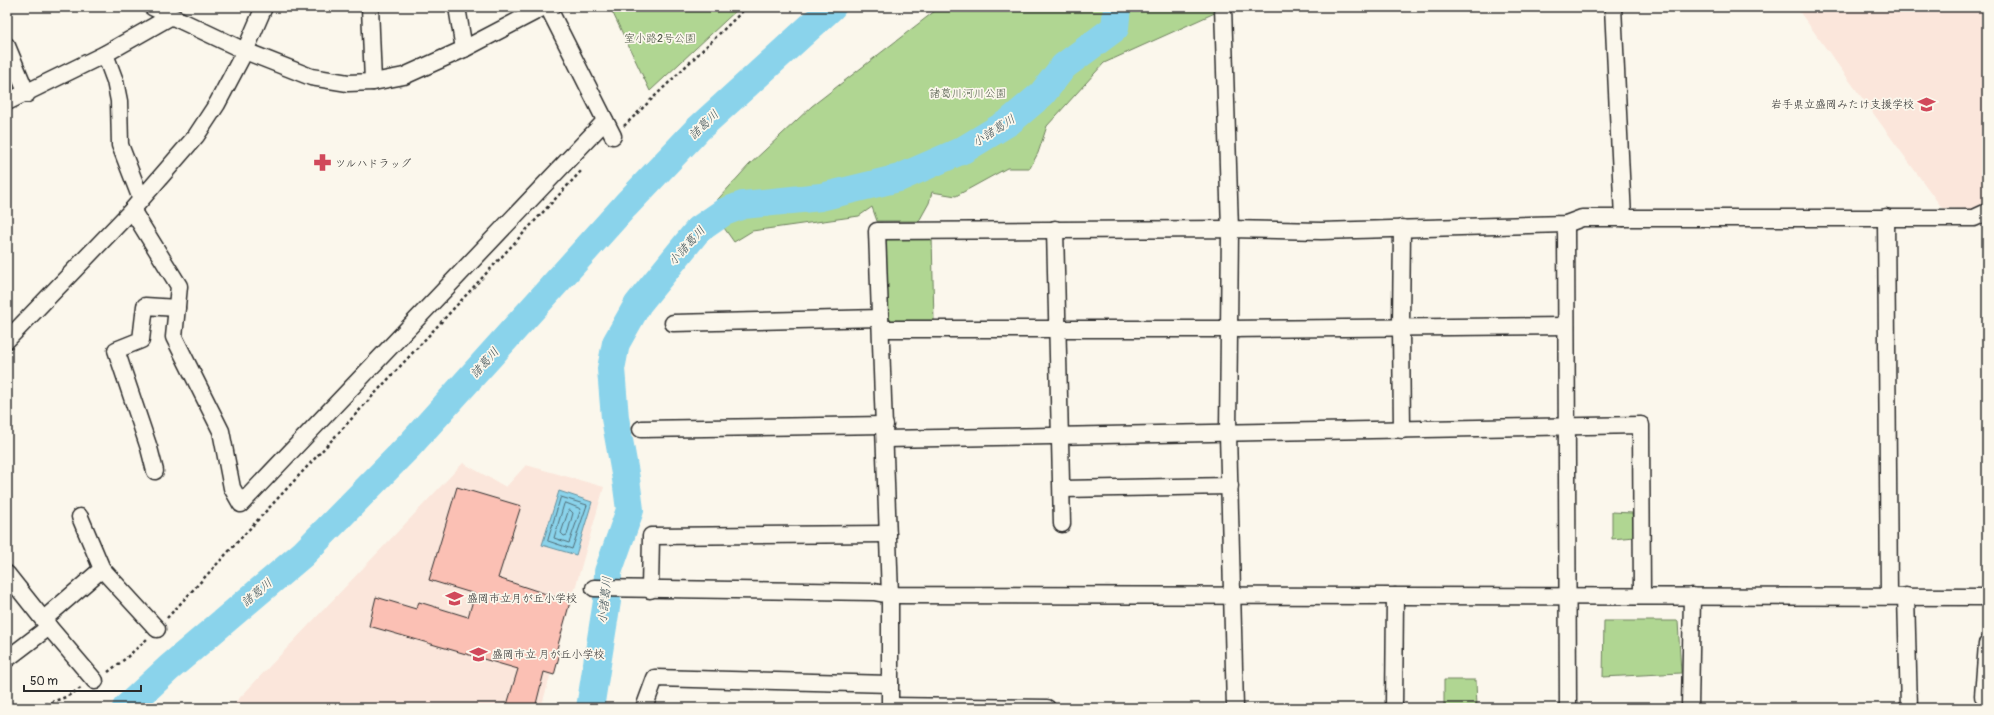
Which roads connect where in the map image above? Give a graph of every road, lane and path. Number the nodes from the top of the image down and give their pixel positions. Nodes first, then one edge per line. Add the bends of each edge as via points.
1 (152, 7) edge
2 (264, 7) edge
3 (370, 7) edge
4 (457, 7) edge
5 (544, 7) edge
6 (548, 7) edge
7 (747, 7) edge
8 (1223, 7) edge
9 (1613, 7) edge
10 (170, 17) junction
11 (7, 46) edge
12 (464, 49) junction
13 (245, 52) junction
14 (105, 54) junction
15 (373, 82) junction
16 (27, 94) junction
17 (7, 102) edge
18 (605, 121) junction
19 (614, 136) joint
20 (586, 166) dead end
21 (137, 205) junction
22 (1987, 212) edge
23 (1886, 217) junction
24 (1623, 218) junction
25 (1566, 224) junction
26 (1402, 228) junction
27 (1055, 229) junction
28 (1230, 229) junction
29 (177, 308) junction
30 (673, 323) dead end
31 (880, 323) junction
32 (1566, 326) junction
33 (1400, 327) junction
34 (1058, 329) junction
35 (1229, 329) junction
36 (7, 340) edge
37 (1567, 426) junction
38 (641, 428) dead end
39 (1402, 430) junction
40 (885, 432) junction
41 (1228, 434) junction
42 (1061, 437) junction
43 (155, 471) dead end
44 (1230, 486) junction
45 (1062, 489) junction
46 (80, 517) dead end
47 (1062, 524) dead end
48 (888, 534) junction
49 (102, 569) junction
50 (7, 574) edge
51 (594, 588) dead end
52 (650, 590) junction
53 (890, 595) junction
54 (1233, 596) junction
55 (1395, 596) junction
56 (1569, 596) junction
57 (1642, 596) junction
58 (1692, 596) junction
59 (1890, 596) junction
60 (1906, 596) junction
61 (1987, 597) edge
62 (46, 623) junction
63 (157, 629) junction
64 (1987, 644) edge
65 (7, 659) edge
66 (95, 681) junction
67 (890, 684) junction
68 (1983, 696) dead end
69 (890, 707) edge
70 (34, 708) edge
71 (644, 708) edge
72 (1047, 708) edge
73 (1235, 708) edge
74 (1394, 708) edge
75 (1568, 708) edge
76 (1690, 708) edge
77 (1909, 708) edge

1 - 10 street
2 - 13 street
3 - 15 street
4 - 12 street
5 - 12 street
6 - 18 street
7 - 19 path
8 - 28 street
9 - 24 street
10 - 13 street
10 - 14 street
11 - 16 street
12 - 15 street via 404,76
13 - 15 street via 311,76 348,83
13 - 21 street via 218,104 196,136
14 - 16 street
14 - 21 street via 119,101 120,145
16 - 17 street
18 - 19 street
18 - 29 street via 241,504 232,488 220,431 174,337
20 - 63 path
21 - 29 street via 179,286
21 - 36 street
22 - 23 street via 1974,218
23 - 24 street
23 - 59 street
24 - 25 street via 1582,218
25 - 26 street
25 - 32 street
26 - 28 street via 1321,231
26 - 33 street
27 - 28 street
27 - 31 street via 877,230
27 - 34 street
28 - 35 street
29 - 43 street via 145,306 141,340 116,350 150,448
30 - 31 street
31 - 34 street
31 - 40 street
32 - 33 street
32 - 37 street
33 - 35 street
33 - 39 street
34 - 35 street
34 - 42 street
35 - 41 street
37 - 39 street
37 - 56 street
37 - 57 street via 1641,425
38 - 40 street
39 - 41 street
40 - 42 street
40 - 48 street
41 - 42 street
41 - 44 street
42 - 45 street
44 - 45 street
44 - 54 street
45 - 47 street
46 - 49 street
48 - 52 street via 651,536
48 - 53 street
49 - 62 street
49 - 63 street
50 - 62 street
51 - 52 street
52 - 53 street via 874,592
53 - 54 street
53 - 67 street
54 - 55 street
54 - 73 street
55 - 56 street
55 - 74 street
56 - 57 street
56 - 75 street
57 - 58 street
58 - 59 street
58 - 76 street
59 - 60 street
60 - 61 street
60 - 77 street
62 - 65 street
62 - 66 street
63 - 66 path via 125,659
64 - 68 street
66 - 70 path via 66,697
67 - 69 street
67 - 71 street via 655,678
69 - 72 street

